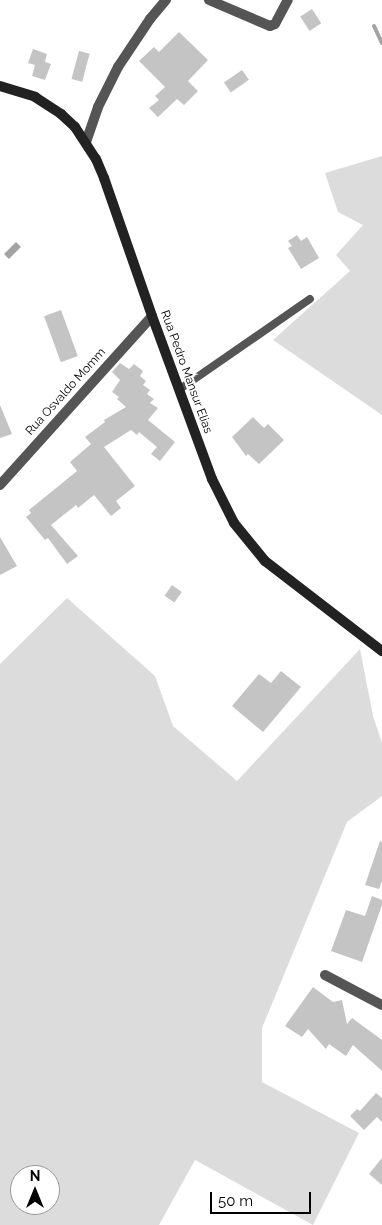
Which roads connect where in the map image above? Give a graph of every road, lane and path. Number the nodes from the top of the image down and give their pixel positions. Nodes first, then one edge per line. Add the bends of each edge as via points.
1 (166, 0) edge
2 (209, 0) edge
3 (288, 0) edge
4 (0, 86) edge
5 (86, 142) junction
6 (310, 299) dead end
7 (152, 316) junction
8 (180, 390) junction
9 (0, 485) edge
10 (382, 651) edge
11 (325, 975) dead end
12 (382, 1005) edge

1 - 5 street via 118,67 98,107
2 - 3 street via 270,26 275,24
4 - 5 main road, Rua Pedro Mansur Elias via 49,105 75,127
5 - 7 main road, Rua Pedro Mansur Elias via 104,178
6 - 8 lane
7 - 8 main road, Rua Pedro Mansur Elias
7 - 9 street, Rua Osvaldo Momm
8 - 10 main road, Rua Pedro Mansur Elias via 212,479 243,536 265,562
11 - 12 street

